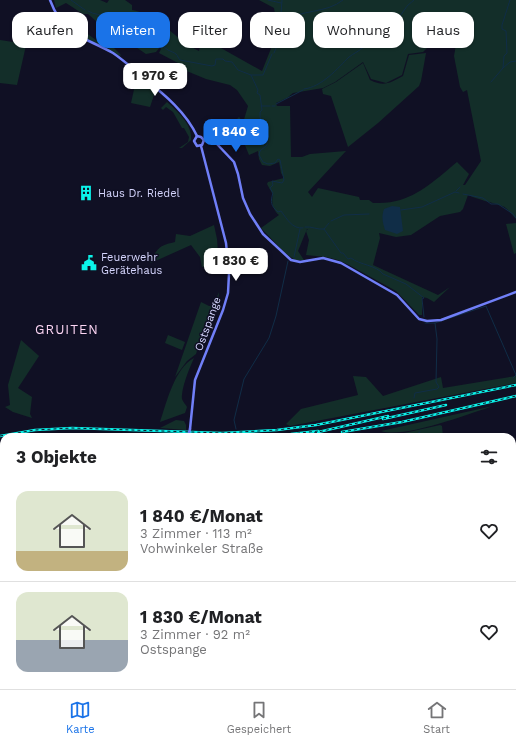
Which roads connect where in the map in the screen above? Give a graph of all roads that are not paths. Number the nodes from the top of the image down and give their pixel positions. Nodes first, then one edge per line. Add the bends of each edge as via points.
1 (50, 0) edge
2 (197, 136) junction
3 (204, 140) junction
4 (201, 146) junction
5 (516, 292) edge
6 (189, 433) edge

1 - 2 main road via 59,19 73,33 112,53 125,63 175,105 186,117
2 - 3 main road
2 - 4 main road via 194,143
3 - 4 main road
3 - 5 main road via 216,143 234,162 250,214 263,234 291,260 303,262 323,258 341,264 397,295 419,318 426,321 441,320
4 - 6 main road, Ostspange, bridge via 226,243 229,274 228,293 223,310 195,380

